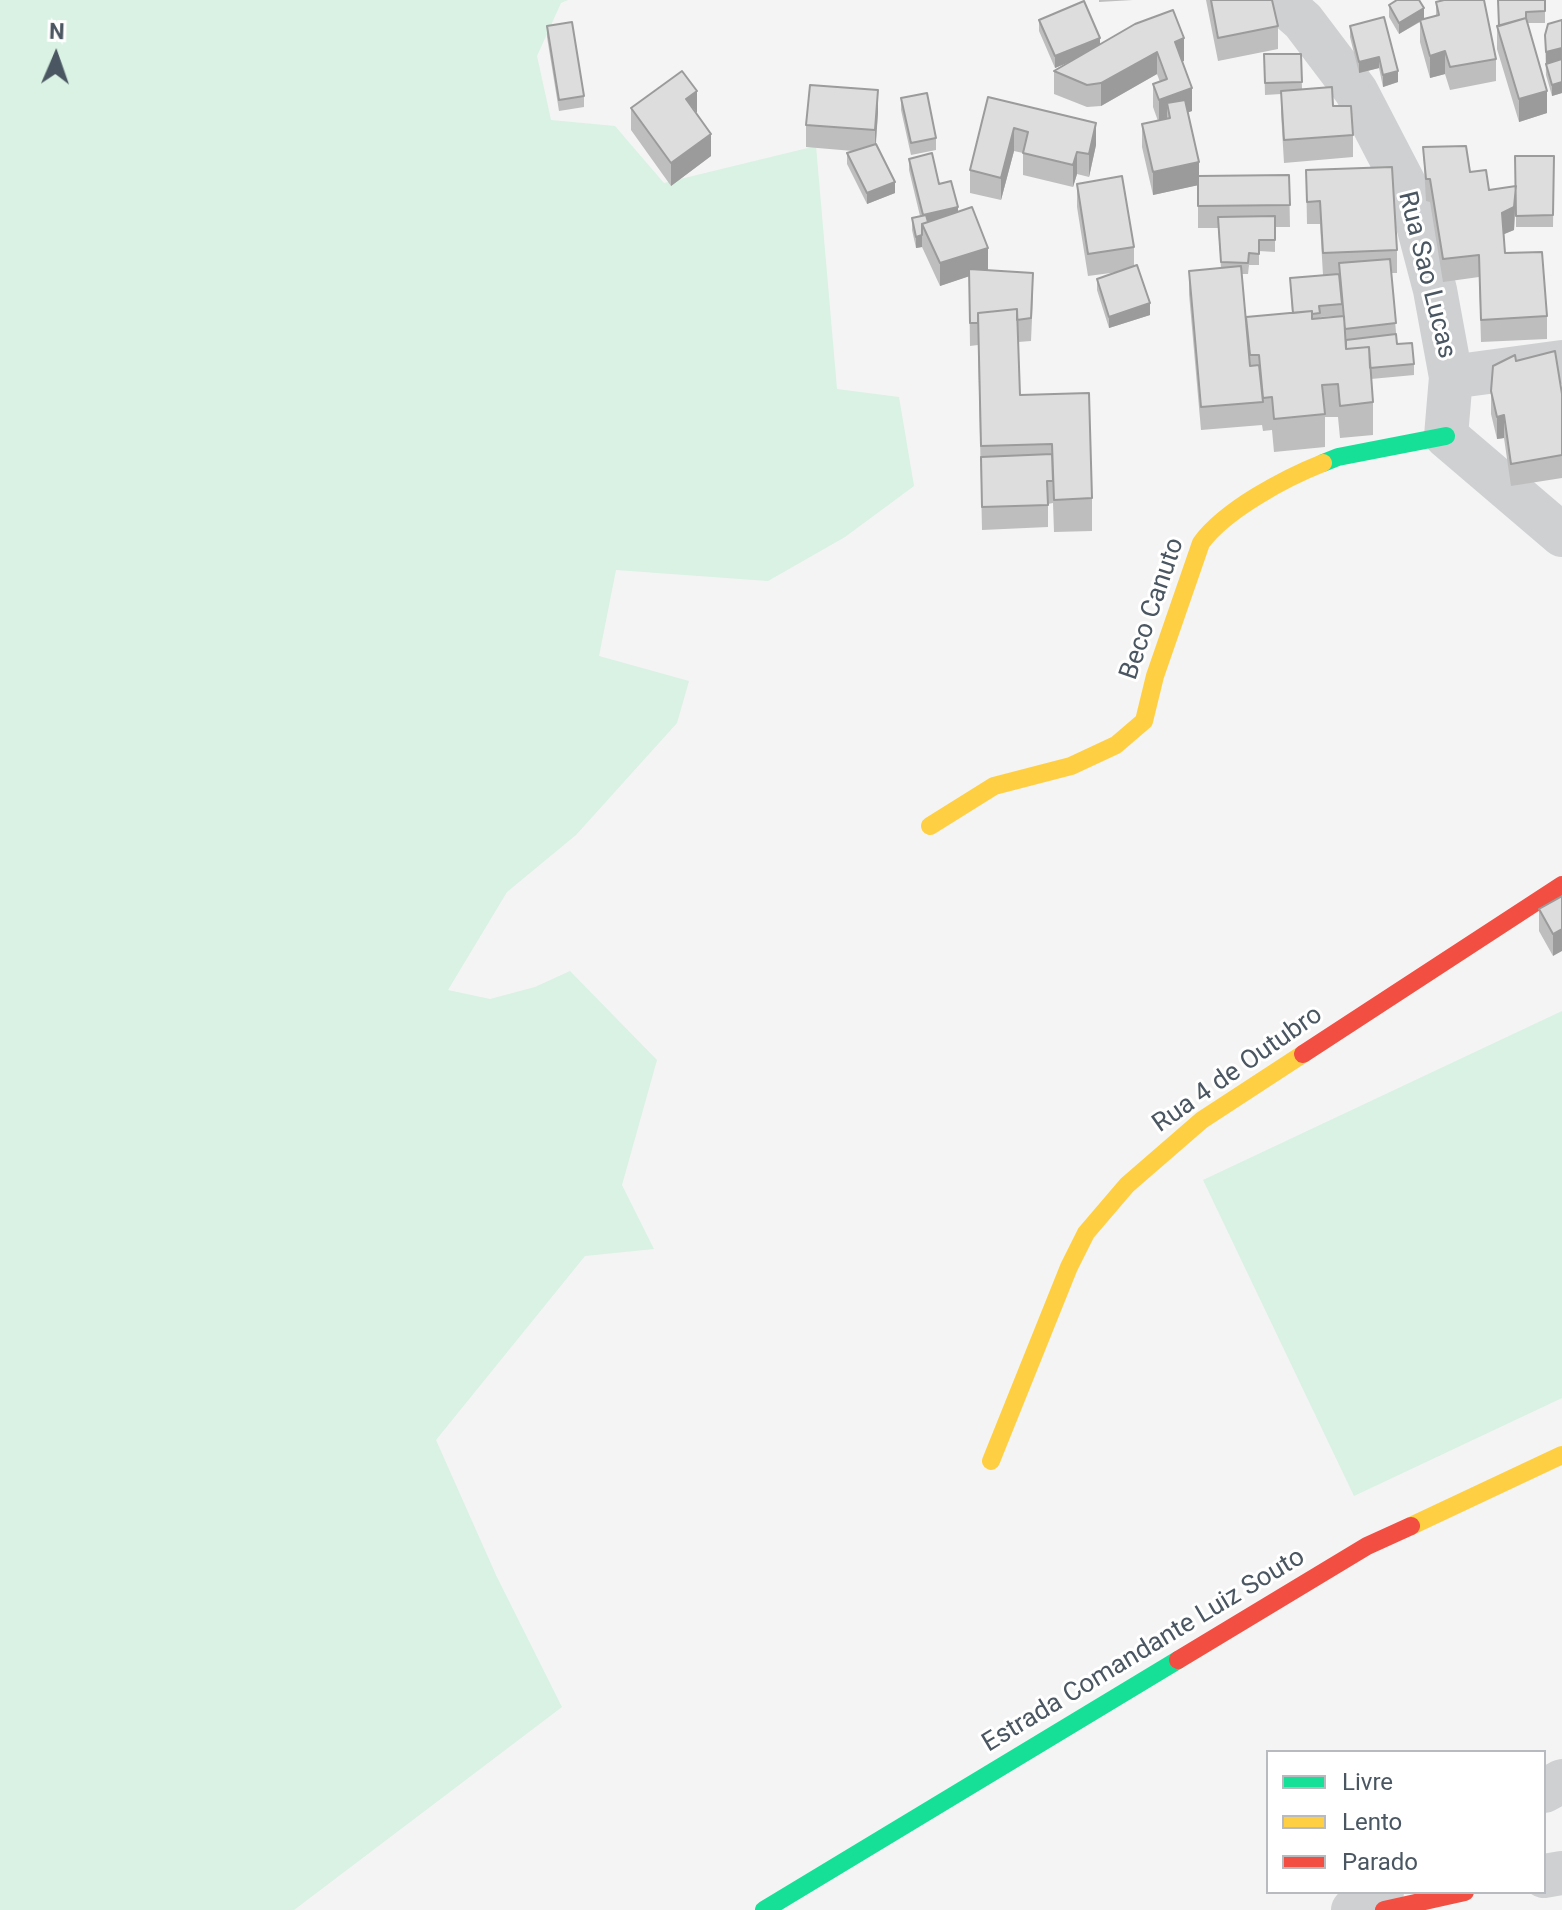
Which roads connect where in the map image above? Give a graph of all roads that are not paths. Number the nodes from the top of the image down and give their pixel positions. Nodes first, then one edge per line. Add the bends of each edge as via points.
1 (1279, 0) edge
2 (1562, 362) edge
3 (1451, 377) junction
4 (1446, 436) junction
5 (1562, 535) edge
6 (930, 826) dead end
7 (1562, 885) edge
8 (1562, 1455) edge
9 (991, 1461) dead end
10 (1379, 1894) edge
11 (1456, 1894) edge
12 (764, 1910) edge
13 (1353, 1910) edge
14 (1384, 1910) edge

1 - 3 street, Rua Sao Lucas via 1303,21 1356,91 1410,195
2 - 3 street
3 - 4 street, Rua Sao Lucas
4 - 5 street
4 - 6 street, Beco Canuto via 1338,457 1295,474 1214,525 1201,543 1144,721 1116,745 1071,766 994,786
7 - 9 street, Rua 4 de Outubro via 1202,1120 1127,1185 1074,1255
8 - 12 street, Estrada Comandante Luiz Souto via 1367,1546
10 - 13 street
11 - 14 street

